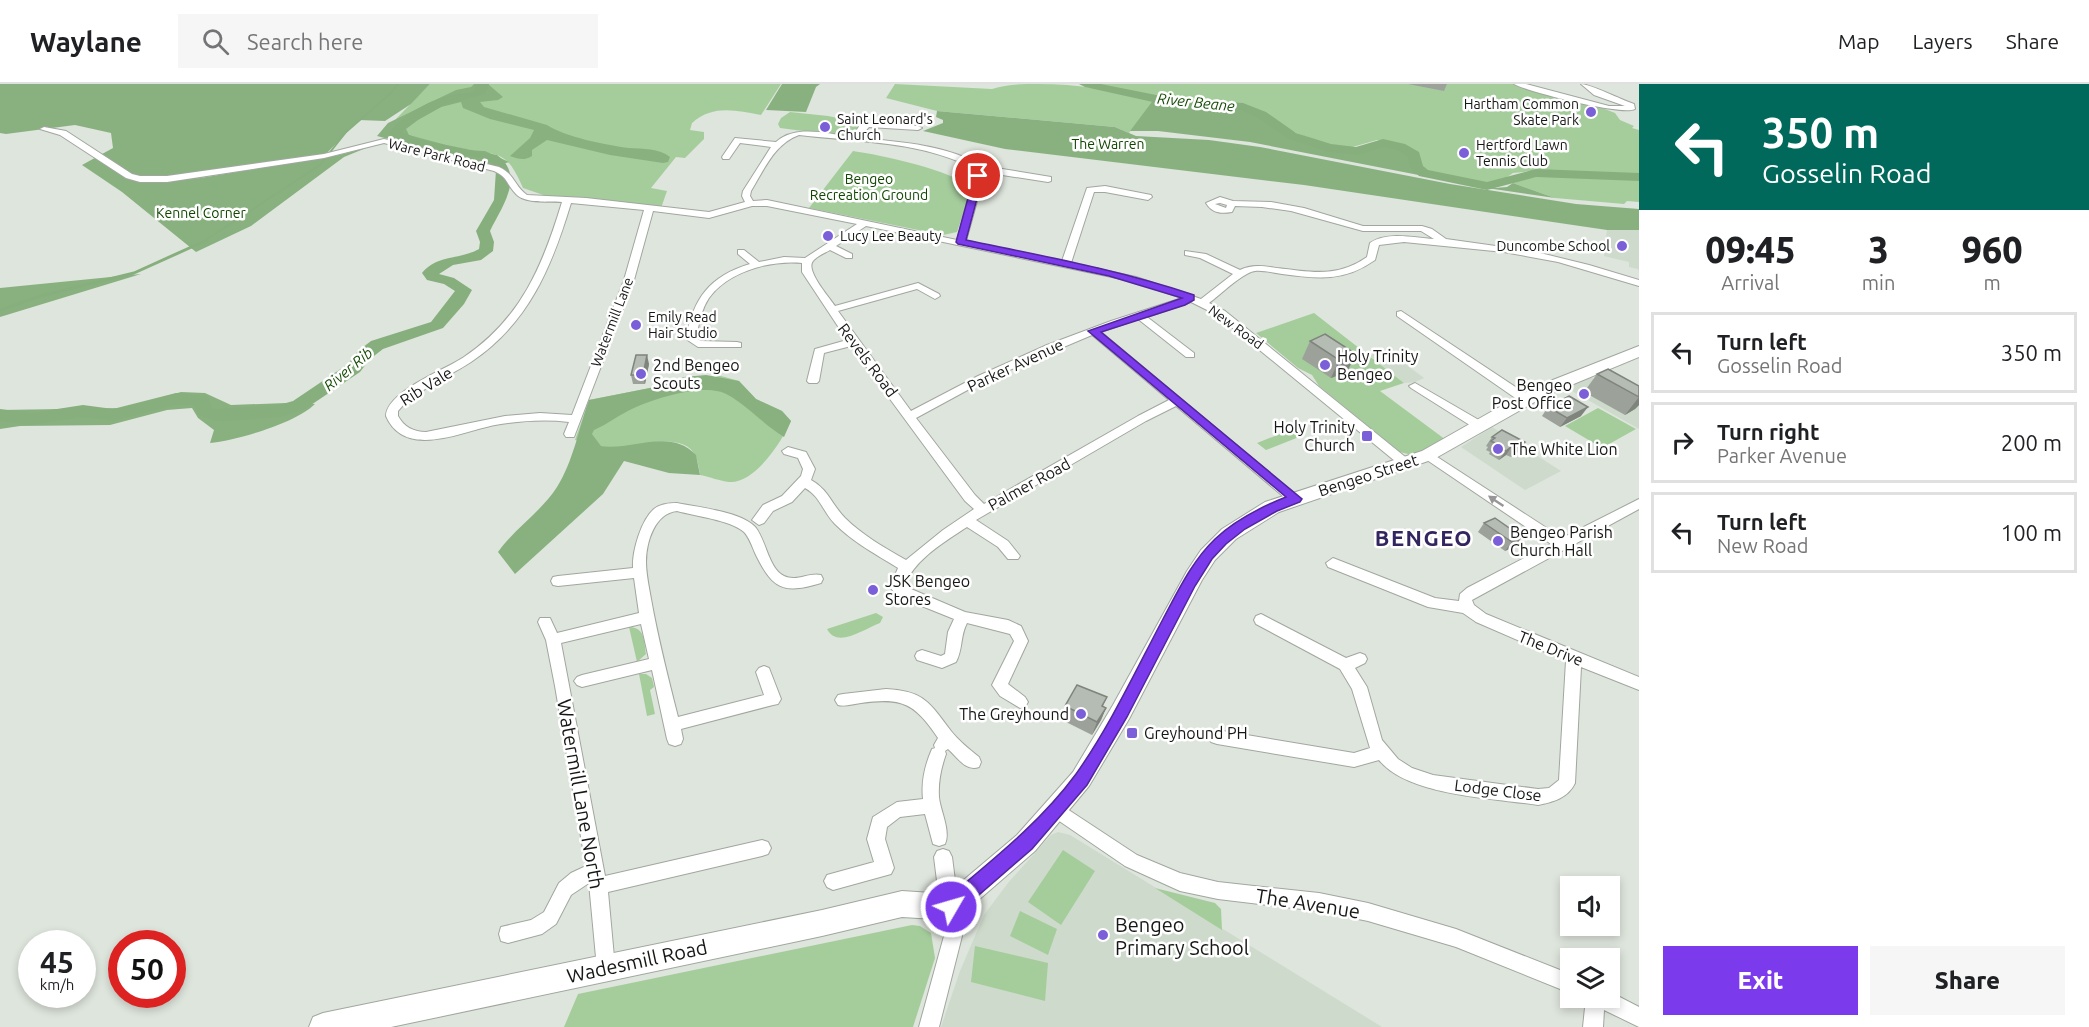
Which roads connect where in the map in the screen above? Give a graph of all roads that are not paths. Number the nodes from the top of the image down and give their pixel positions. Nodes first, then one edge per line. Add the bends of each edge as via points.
1 (1518, 84) edge
2 (1585, 85) edge
3 (1635, 110) edge
4 (918, 128) dead end
5 (48, 130) dead end
6 (855, 138) junction
7 (777, 145) junction
8 (726, 157) dead end
9 (985, 171) junction
10 (1048, 180) dead end
11 (1148, 198) dead end
12 (567, 200) junction
13 (750, 203) junction
14 (1232, 204) dead end
15 (648, 210) junction
16 (864, 223) junction
17 (1442, 241) junction
18 (961, 242) junction
19 (828, 246) junction
20 (741, 252) dead end
21 (1188, 253) dead end
22 (849, 256) dead end
23 (807, 261) junction
24 (1066, 264) junction
25 (757, 265) junction
26 (1240, 274) junction
27 (1639, 283) edge
28 (935, 296) dead end
29 (1191, 298) junction
30 (1203, 303) junction
31 (831, 310) junction
32 (1401, 314) dead end
33 (1140, 316) junction
34 (1093, 331) junction
35 (853, 342) junction
36 (737, 345) dead end
37 (1639, 351) edge
38 (1190, 355) dead end
39 (812, 381) dead end
40 (1415, 386) dead end
41 (1525, 399) junction
42 (1178, 401) junction
43 (910, 416) junction
44 (576, 419) junction
45 (1480, 426) junction
46 (570, 434) dead end
47 (788, 451) dead end
48 (1428, 455) junction
49 (1405, 463) junction
50 (804, 482) junction
51 (1295, 499) junction
52 (1639, 503) edge
53 (982, 510) junction
54 (759, 520) dead end
55 (966, 520) junction
56 (1562, 545) junction
57 (1013, 556) dead end
58 (1333, 563) dead end
59 (907, 567) junction
60 (640, 572) junction
61 (816, 579) dead end
62 (558, 580) dead end
63 (1467, 608) junction
64 (647, 617) junction
65 (963, 617) junction
66 (1260, 621) dead end
67 (545, 622) dead end
68 (553, 640) junction
69 (922, 656) dead end
70 (1574, 657) junction
71 (1360, 658) dead end
72 (657, 663) junction
73 (1345, 665) junction
74 (764, 672) dead end
75 (582, 681) dead end
76 (1639, 684) edge
77 (843, 700) dead end
78 (1020, 702) dead end
79 (1217, 737) dead end
80 (943, 746) junction
81 (1380, 752) junction
82 (973, 762) dead end
83 (930, 806) junction
84 (1055, 809) junction
85 (939, 838) dead end
86 (762, 848) dead end
87 (942, 857) dead end
88 (596, 878) junction
89 (833, 881) dead end
90 (951, 907) junction
91 (508, 934) dead end
92 (606, 968) junction
93 (1560, 980) edge
94 (1594, 1008) edge
95 (1620, 1008) edge
96 (1639, 1017) edge
97 (323, 1027) edge
98 (929, 1027) edge
99 (1593, 1027) edge

1 - 3 street via 1609,108
2 - 3 street
4 - 6 street via 868,125
5 - 12 street, Ware Park Road via 63,133 129,176 140,179 167,179 294,161 384,141 496,169 506,173 525,197
6 - 7 street via 798,133
6 - 9 street via 932,150 966,160
7 - 8 street via 738,140
7 - 13 street via 747,191
9 - 10 street
9 - 18 street via 978,176
11 - 24 street via 1090,190
12 - 15 street, Ware Park Road
12 - 44 street, Rib Vale via 544,270 507,322 471,357 405,397 392,413 401,428 424,436 517,418
13 - 15 street, Ware Park Road via 714,215
13 - 16 street, New Road
14 - 17 street via 1292,208 1355,228 1419,228 1433,232
15 - 44 street, Watermill Lane via 629,280
16 - 18 street, New Road
16 - 19 street
17 - 26 street via 1377,241 1368,263 1341,273 1300,275 1257,267
17 - 27 street via 1528,252
18 - 24 street, New Road
19 - 22 street
19 - 23 street
20 - 25 street
21 - 26 street
23 - 25 street via 788,258
23 - 31 street, Revels Road via 807,272
24 - 29 street, New Road via 1148,283
25 - 36 street via 729,275 714,286 696,315 691,339 694,343
26 - 30 street
28 - 31 street via 918,286
29 - 30 street, New Road
29 - 33 street, Parker Avenue
30 - 49 street, New Road via 1229,318
31 - 35 street, Revels Road
32 - 41 street
33 - 34 street, Parker Avenue
33 - 38 street
34 - 42 street
34 - 43 street, Parker Avenue via 1015,363
35 - 39 street via 819,351
35 - 43 street, Revels Road
37 - 41 main road, Bengeo Street
40 - 45 street
41 - 45 main road, Bengeo Street
42 - 51 street
42 - 53 street, Palmer Road
43 - 53 street, Revels Road
44 - 46 street, Watermill Lane
45 - 48 main road, Bengeo Street
47 - 50 street via 802,455 807,462
48 - 49 main road, Bengeo Street
56 -> 48 street
49 - 51 main road, Bengeo Street
50 - 54 street via 787,499 768,508
50 - 59 street via 823,493 844,525
51 - 84 main road, Bengeo Street via 1241,525 1208,555 1094,761
52 - 56 street
53 - 55 street, Palmer Road
55 - 57 street via 1003,544
55 - 59 street, Palmer Road
56 - 63 street via 1472,592 1464,598
58 - 63 street via 1433,603
59 - 65 street, Palmer Road via 899,576 897,587 902,592
60 - 61 street via 645,534 657,513 677,507 740,522 752,531 777,579 794,584
60 - 62 street
60 - 64 street
63 - 70 street, The Drive via 1490,622
64 - 68 street
64 - 72 street
65 - 69 street via 955,632 951,658 942,663
65 - 78 street via 1008,626 1019,635 1019,648 1000,685 1008,696
66 - 73 street
67 - 68 street, Watermill Lane North
68 - 88 street, Watermill Lane North
70 - 76 street, The Drive
70 - 81 street, Lodge Close via 1568,776 1559,792 1527,796 1422,780 1399,769
71 - 73 street
72 - 74 street via 673,732 773,699
72 - 75 street
73 - 81 street, Lodge Close via 1359,687
77 - 80 street via 883,694 913,700 925,709
79 - 81 street via 1354,760
80 - 82 street
80 - 83 street via 931,772
83 - 85 street
83 - 89 street via 897,810 879,823 876,839 885,868
84 - 90 main road, Bengeo Street via 1000,867
84 - 93 street, The Avenue via 1113,849 1183,883 1362,910 1479,948
86 - 88 street
87 - 90 street
88 - 91 street via 577,879 565,889 550,918 535,928
88 - 92 street, Watermill Lane North
90 - 92 main road, Wadesmill Road via 902,904
90 - 98 street via 952,944
92 - 97 main road, Wadesmill Road
94 - 99 street
95 - 96 street

